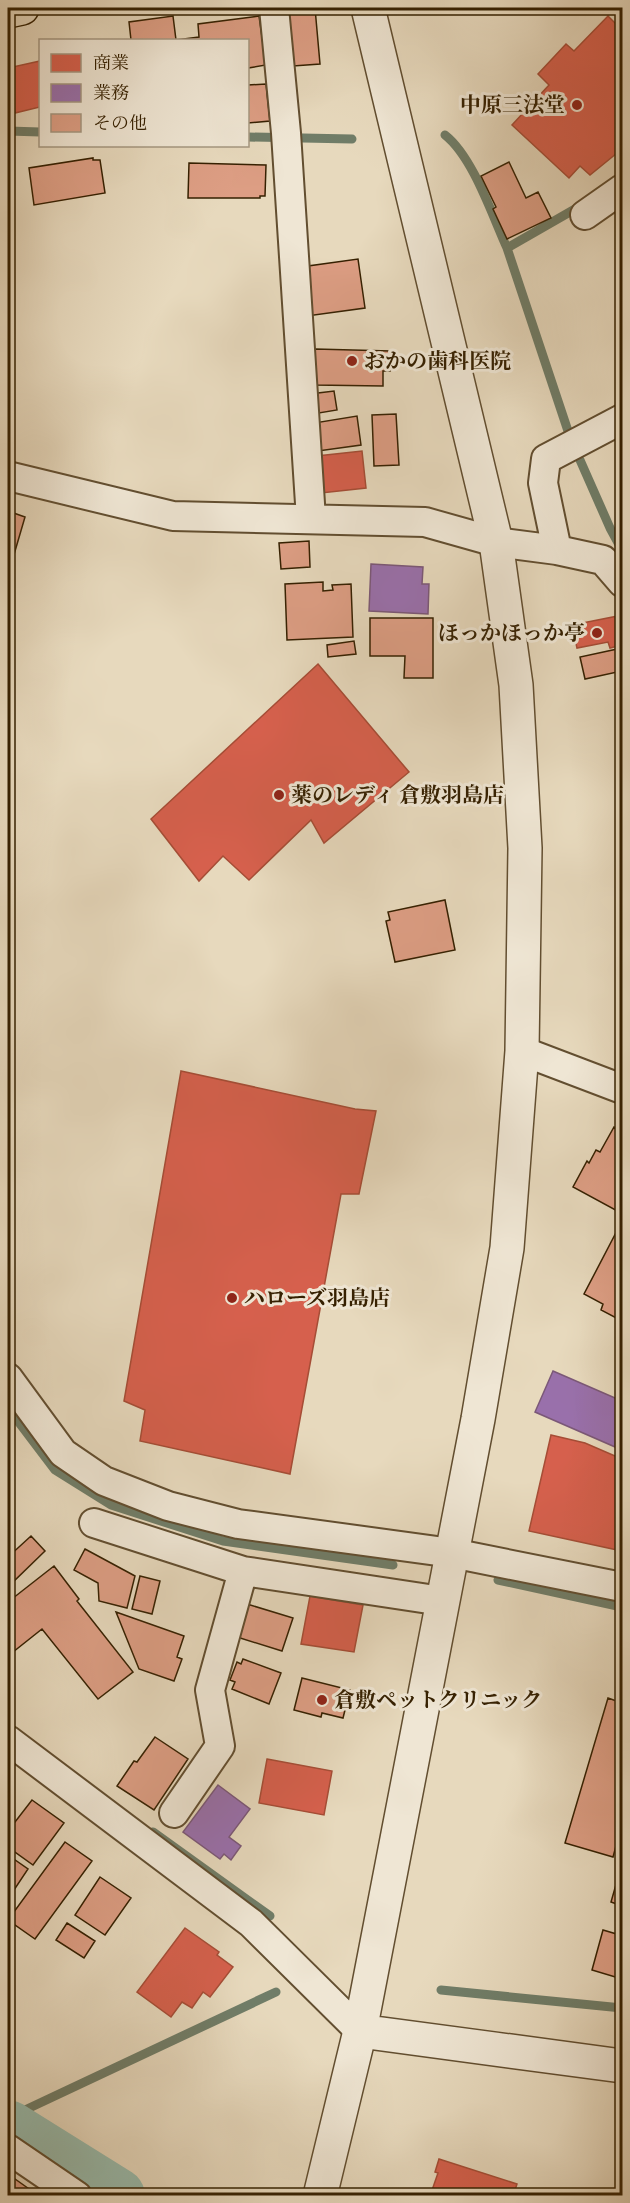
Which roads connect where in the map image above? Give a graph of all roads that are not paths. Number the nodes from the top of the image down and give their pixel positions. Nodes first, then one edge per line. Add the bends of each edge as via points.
1 (22, 8) edge
2 (274, 8) edge
3 (368, 8) edge
4 (8, 10) edge
5 (622, 189) edge
6 (585, 215) dead end
7 (622, 419) edge
8 (8, 476) edge
9 (311, 519) junction
10 (496, 542) junction
11 (557, 550) junction
12 (622, 582) edge
13 (522, 1051) junction
14 (622, 1089) edge
15 (8, 1378) edge
16 (94, 1523) dead end
17 (452, 1553) junction
18 (243, 1571) junction
19 (622, 1587) edge
20 (442, 1601) junction
21 (8, 1740) edge
22 (174, 1813) dead end
23 (360, 2031) junction
24 (622, 2066) edge
25 (8, 2149) edge
26 (77, 2196) edge
27 (320, 2196) edge

1 - 4 main road
2 - 9 street
3 - 10 street
5 - 6 street
7 - 11 street via 546,459 543,483
8 - 9 street via 173,516
9 - 10 street via 425,522
10 - 11 street
10 - 13 street via 516,685 525,848
11 - 12 street via 603,561
13 - 14 street
13 - 17 street via 507,1248
15 - 17 street via 63,1453 115,1486 168,1506 238,1524
16 - 18 street
17 - 19 street
17 - 20 street
18 - 20 street
18 - 22 street via 210,1690 220,1746
20 - 23 street
21 - 23 street via 250,1923
23 - 24 street
23 - 27 street
25 - 26 street

